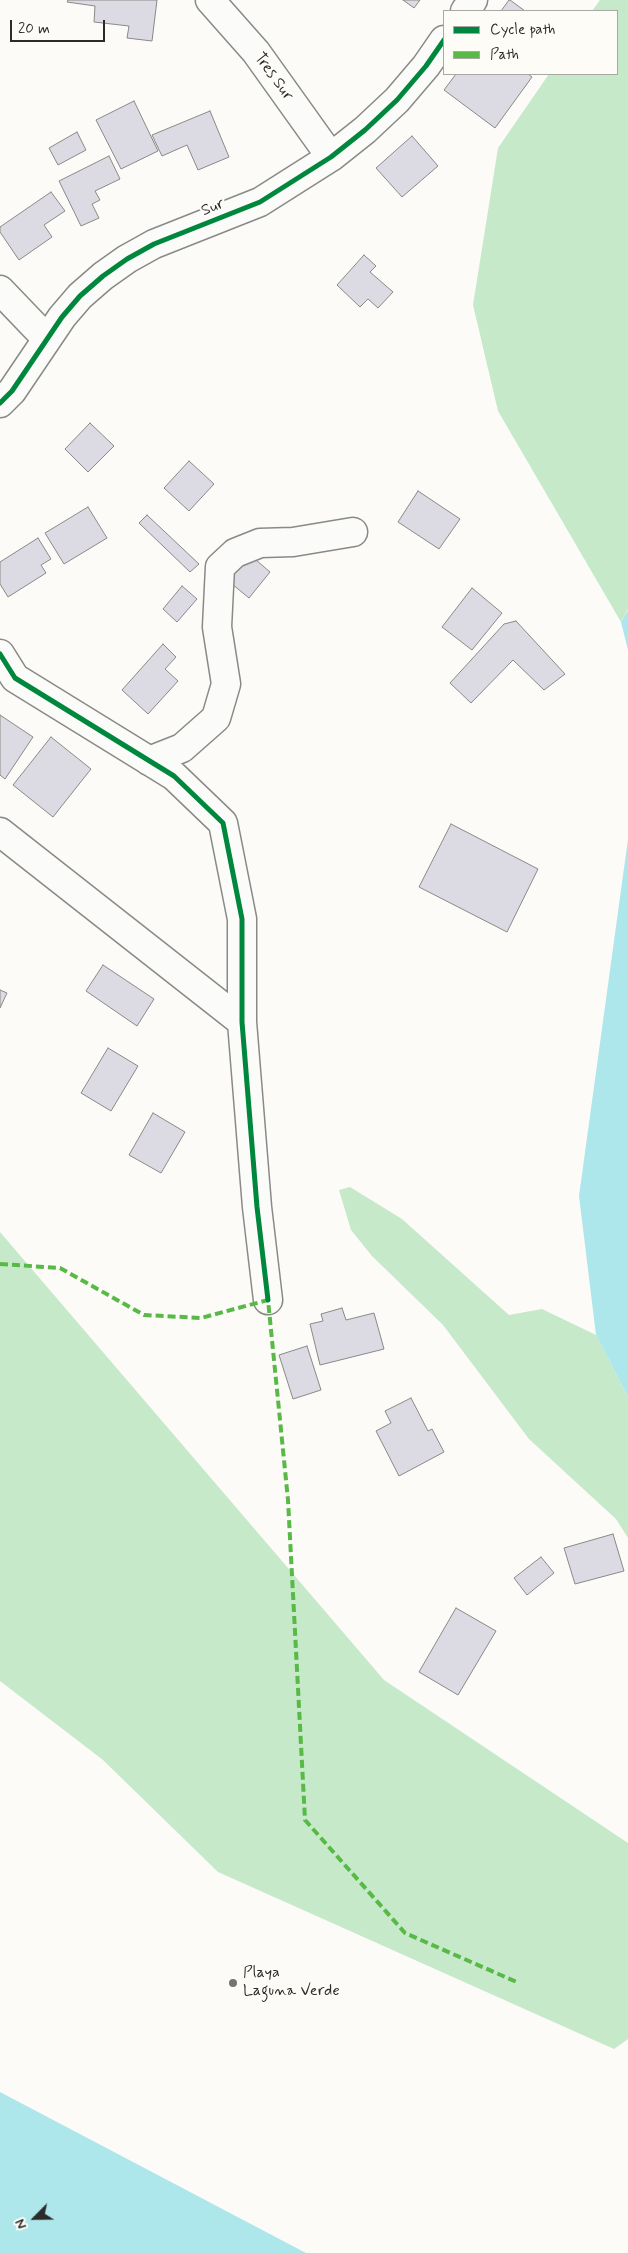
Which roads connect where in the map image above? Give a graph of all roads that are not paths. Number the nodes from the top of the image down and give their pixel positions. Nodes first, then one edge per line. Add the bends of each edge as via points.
1 (210, 0) edge
2 (443, 41) edge
3 (331, 157) junction
4 (0, 290) edge
5 (47, 339) junction
6 (0, 403) edge
7 (353, 532) dead end
8 (0, 654) edge
9 (149, 761) junction
10 (0, 832) edge
11 (242, 1022) junction
12 (268, 1300) dead end

1 - 3 street, Tres Sur via 256,52
2 - 3 street, Sur via 397,100
3 - 5 street, Sur via 260,202 154,244 127,259 80,296
4 - 5 street
5 - 6 street, Sur via 12,392
7 - 9 street via 292,542 260,543 234,553 220,567 217,627 226,684 216,718 182,748
8 - 9 street via 15,678
9 - 11 street via 174,776 223,824 242,919
10 - 11 street
11 - 12 street via 256,1206

